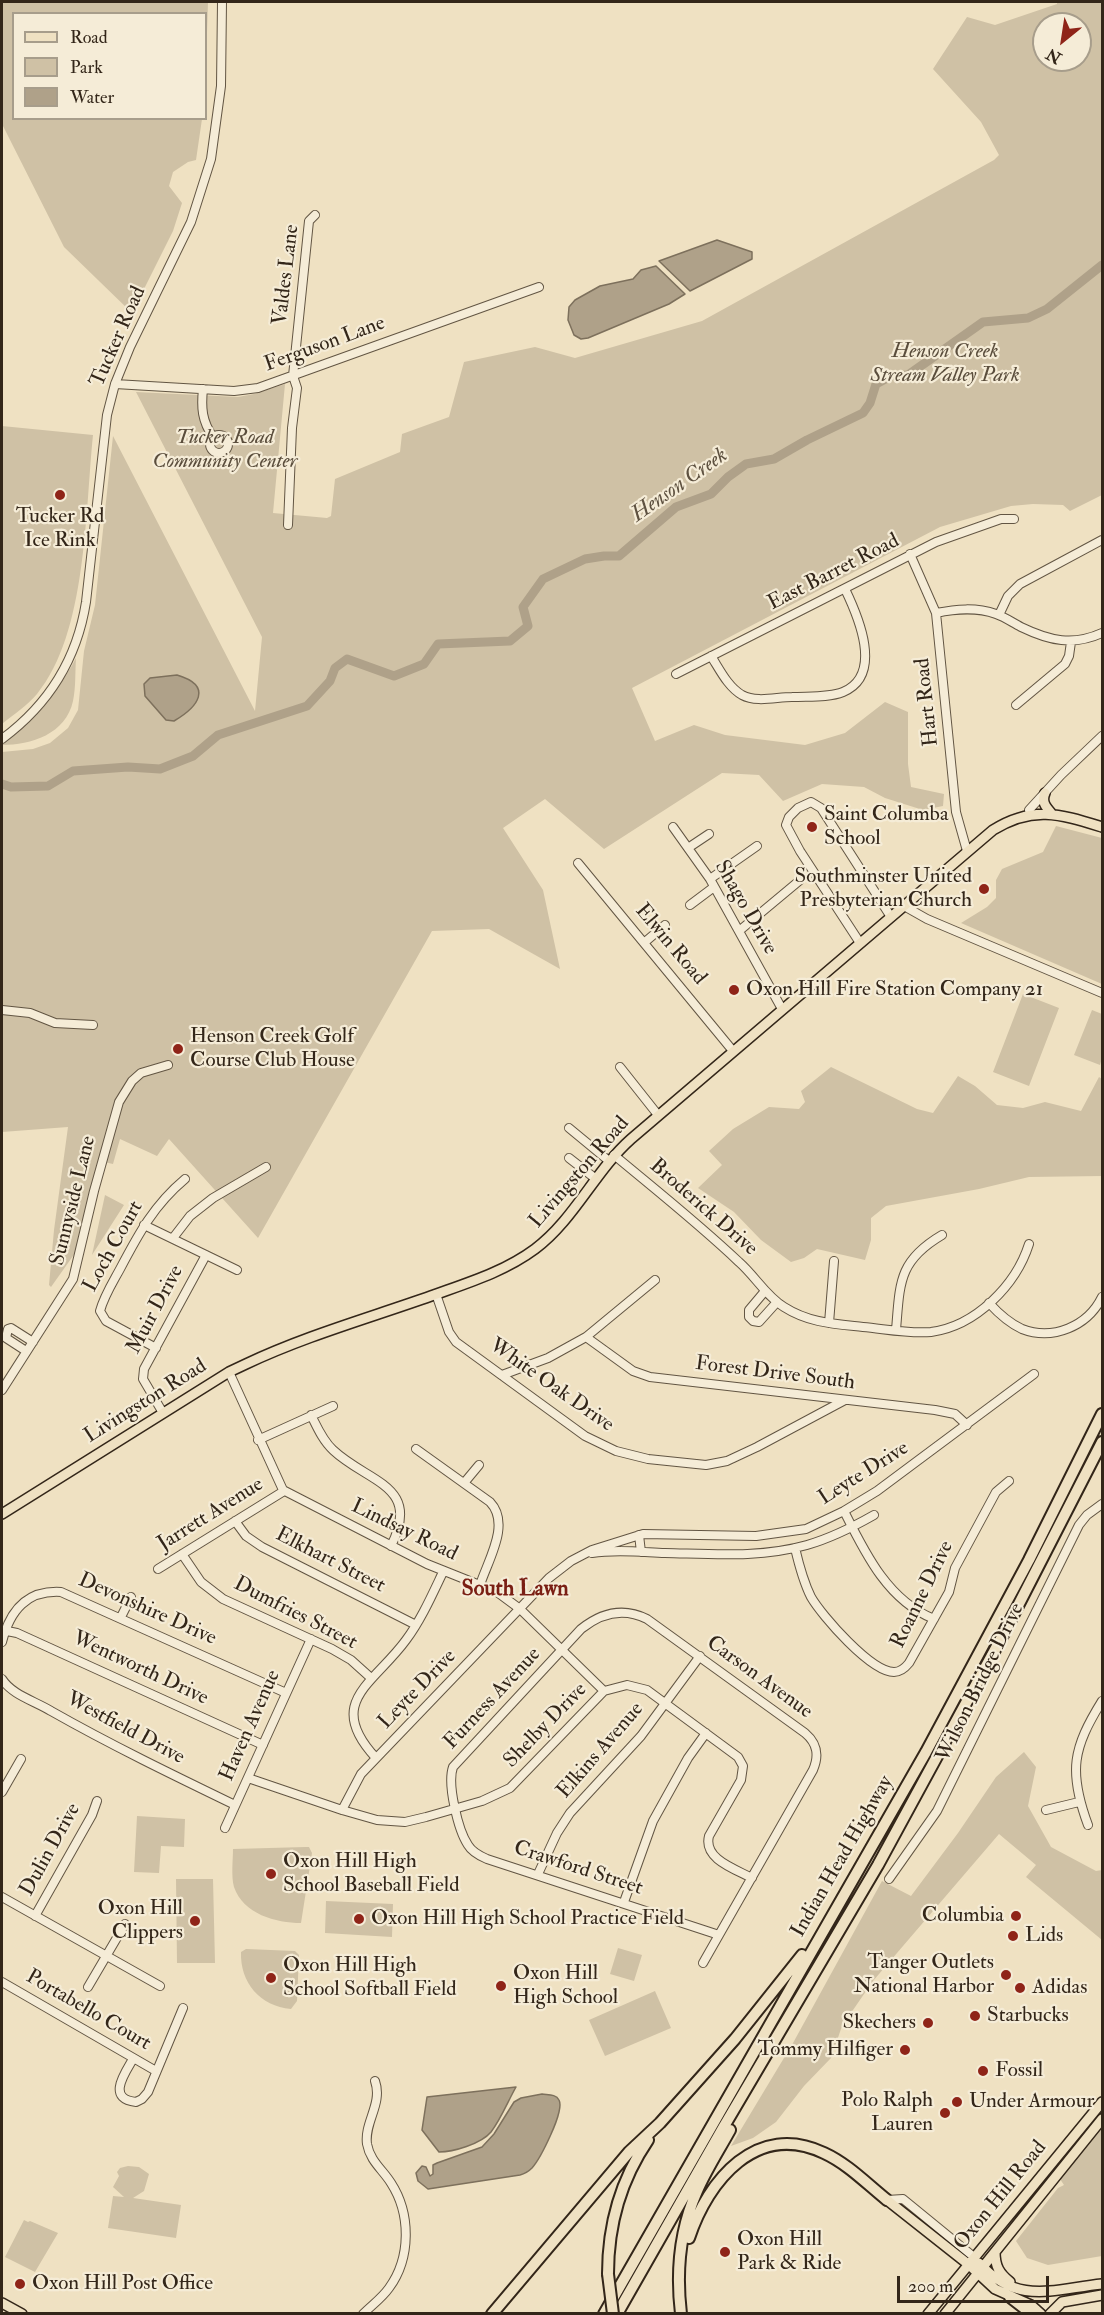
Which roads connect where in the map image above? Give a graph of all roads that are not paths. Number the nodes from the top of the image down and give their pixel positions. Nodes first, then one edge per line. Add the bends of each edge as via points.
1 (222, 2) edge
2 (315, 215) dead end
3 (539, 287) dead end
4 (293, 376) junction
5 (115, 384) junction
6 (202, 389) junction
7 (213, 437) dead end
8 (1014, 519) dead end
9 (288, 525) dead end
10 (1102, 540) edge
11 (910, 554) junction
12 (845, 589) junction
13 (936, 613) junction
14 (999, 615) junction
15 (1102, 633) edge
16 (1071, 642) junction
17 (711, 656) junction
18 (676, 674) dead end
19 (1016, 705) dead end
20 (1102, 736) edge
21 (2, 739) edge
22 (1045, 793) junction
23 (1030, 814) junction
24 (1052, 814) junction
25 (674, 827) dead end
26 (1102, 828) edge
27 (709, 834) dead end
28 (757, 846) dead end
29 (688, 848) junction
30 (967, 851) junction
31 (578, 863) dead end
32 (710, 879) junction
33 (799, 881) dead end
34 (714, 887) junction
35 (690, 905) dead end
36 (904, 906) junction
37 (891, 917) junction
38 (665, 925) dead end
39 (739, 931) junction
40 (645, 942) junction
41 (860, 943) junction
42 (1102, 993) edge
43 (782, 1009) junction
44 (2, 1010) edge
45 (93, 1025) dead end
46 (733, 1051) junction
47 (168, 1065) dead end
48 (620, 1067) dead end
49 (658, 1115) junction
50 (569, 1128) dead end
51 (569, 1158) dead end
52 (611, 1158) junction
53 (266, 1167) dead end
54 (185, 1179) dead end
55 (596, 1179) junction
56 (144, 1225) junction
57 (942, 1235) dead end
58 (173, 1238) junction
59 (1029, 1244) dead end
60 (206, 1255) junction
61 (834, 1261) dead end
62 (237, 1270) dead end
63 (655, 1280) dead end
64 (765, 1290) junction
65 (436, 1294) junction
66 (1102, 1297) edge
67 (777, 1302) junction
68 (989, 1303) junction
69 (829, 1323) junction
70 (896, 1330) junction
71 (586, 1337) junction
72 (33, 1342) junction
73 (156, 1348) junction
74 (26, 1351) junction
75 (228, 1372) junction
76 (1034, 1374) dead end
77 (502, 1375) junction
78 (2, 1387) edge
79 (845, 1400) junction
80 (333, 1406) dead end
81 (163, 1413) junction
82 (1102, 1414) edge
83 (311, 1415) junction
84 (967, 1425) junction
85 (258, 1440) junction
86 (1102, 1442) edge
87 (1102, 1448) edge
88 (417, 1449) dead end
89 (1094, 1461) junction
90 (479, 1465) dead end
91 (1009, 1480) dead end
92 (464, 1483) junction
93 (284, 1491) junction
94 (1102, 1504) edge
95 (844, 1511) junction
96 (2, 1514) edge
97 (874, 1515) dead end
98 (235, 1521) junction
99 (852, 1527) junction
100 (639, 1535) junction
101 (391, 1546) junction
102 (795, 1548) junction
103 (641, 1552) junction
104 (182, 1554) junction
105 (583, 1554) junction
106 (158, 1569) dead end
107 (444, 1572) junction
108 (480, 1585) junction
109 (131, 1597) dead end
110 (520, 1610) junction
111 (121, 1617) junction
112 (934, 1619) junction
113 (416, 1625) junction
114 (3, 1630) edge
115 (311, 1640) junction
116 (2, 1642) edge
117 (562, 1651) junction
118 (700, 1656) junction
119 (371, 1678) junction
120 (2, 1679) edge
121 (604, 1691) junction
122 (286, 1693) junction
123 (1102, 1701) edge
124 (665, 1703) junction
125 (706, 1733) junction
126 (263, 1745) junction
127 (376, 1758) junction
128 (21, 1759) dead end
129 (248, 1778) junction
130 (2, 1792) edge
131 (97, 1801) dead end
132 (1079, 1802) junction
133 (236, 1805) junction
134 (455, 1807) junction
135 (342, 1810) junction
136 (1046, 1810) dead end
137 (1088, 1825) dead end
138 (225, 1828) dead end
139 (538, 1874) junction
140 (752, 1878) junction
141 (889, 1879) dead end
142 (2, 1897) edge
143 (624, 1902) junction
144 (833, 1912) junction
145 (35, 1916) junction
146 (125, 1924) dead end
147 (719, 1935) junction
148 (106, 1956) junction
149 (703, 1963) dead end
150 (2, 1982) edge
151 (160, 1986) dead end
152 (88, 1988) dead end
153 (807, 1988) junction
154 (183, 2008) dead end
155 (133, 2059) junction
156 (156, 2071) junction
157 (375, 2081) dead end
158 (1102, 2102) edge
159 (1102, 2119) edge
160 (660, 2122) junction
161 (887, 2200) joint
162 (994, 2252) junction
163 (971, 2260) junction
164 (980, 2269) junction
165 (678, 2279) junction
166 (1102, 2284) edge
167 (1037, 2293) junction
168 (1102, 2295) edge
169 (1010, 2297) junction
170 (2, 2303) edge
171 (21, 2313) edge
172 (363, 2313) edge
173 (492, 2313) edge
174 (601, 2313) edge
175 (615, 2313) edge
176 (681, 2313) edge
177 (928, 2313) edge
178 (945, 2313) edge
179 (1032, 2313) edge
180 (1041, 2313) edge
181 (1050, 2313) edge

1 - 5 street, Tucker Road via 219,105 204,187
2 - 4 street, Valdes Lane via 308,223
3 - 4 street, Ferguson Lane
4 - 6 street, Ferguson Lane via 249,390
4 - 9 street, Valdes Lane via 297,388
5 - 6 street, Ferguson Lane
5 - 21 street, Tucker Road via 107,415 80,633 49,694
6 - 7 street via 202,414
8 - 11 street, East Barret Road via 945,538
10 - 14 street via 1020,584 1008,596
11 - 12 street, East Barret Road
11 - 13 street, Hart Road
12 - 17 street, East Barret Road
12 - 17 street via 861,627 866,656 857,679 844,691 749,698 732,687
13 - 14 street via 970,609
13 - 30 street, Hart Road via 956,812
14 - 16 street via 1032,632
15 - 16 street
16 - 19 street via 1065,664
17 - 18 street, East Barret Road
20 - 22 street
22 - 23 street via 1029,810
22 - 24 main road via 1045,805
23 - 24 main road, Livingston Road
23 - 30 main road, Livingston Road via 998,827
24 - 26 main road, Livingston Road
25 - 29 street, Shago Drive
27 - 29 street
28 - 32 street
29 - 32 street, Shago Drive
30 - 36 main road, Livingston Road
31 - 40 street, Elwin Road
32 - 34 street, Shago Drive
33 - 39 street
34 - 35 street
34 - 39 street, Shago Drive
36 - 37 main road, Livingston Road
36 - 42 street
37 - 41 main road, Livingston Road
37 - 41 street via 821,808 811,802 798,808 788,820 787,829
38 - 40 street
39 - 43 street, Shago Drive
40 - 46 street, Elwin Road
41 - 43 main road, Livingston Road
43 - 46 main road, Livingston Road
44 - 45 street via 30,1013 63,1025
46 - 49 main road, Livingston Road
47 - 72 street, Sunnyside Lane via 141,1073 119,1102 73,1279
48 - 49 street
49 - 52 main road, Livingston Road
50 - 52 street, Broderick Drive
51 - 55 street
52 - 55 main road, Livingston Road
52 - 64 street, Broderick Drive via 739,1262
53 - 58 street via 205,1204
54 - 56 street, Loch Court via 161,1200
55 - 65 main road, Livingston Road via 549,1238 536,1248 504,1268
56 - 58 street
56 - 73 street, Loch Court via 102,1303 100,1314
57 - 70 street via 917,1253 907,1268
58 - 60 street
59 - 68 street, Broderick Drive via 1012,1279
60 - 62 street
60 - 73 street, Muir Drive
61 - 69 street
63 - 71 street
64 - 67 street, Broderick Drive
64 - 67 street via 750,1308 749,1317 759,1322
65 - 75 main road, Livingston Road via 272,1352
65 - 77 street, White Oak Drive via 453,1339
66 - 68 street via 1082,1321 1049,1333 1018,1327
67 - 69 street, Broderick Drive via 804,1317
68 - 70 street, Broderick Drive via 965,1320 939,1330
69 - 70 street, Broderick Drive
71 - 77 street via 548,1358
71 - 79 street, Forest Drive South via 633,1371 650,1377
72 - 74 street, Sunnyside Lane
72 - 74 street via 8,1329 6,1338
73 - 81 street, Muir Drive via 143,1379
74 - 78 street, Sunnyside Lane
75 - 81 main road, Livingston Road
75 - 85 street
76 - 84 street, Leyte Drive
77 - 79 street, White Oak Drive via 599,1444 637,1457 698,1465 735,1458
79 - 84 street, Forest Drive South via 950,1413
80 - 83 street
81 - 96 main road, Livingston Road
82 - 144 highway, Indian Head Highway via 978,1656
83 - 85 street
83 - 101 street via 333,1450 396,1498 401,1523
84 - 95 street, Leyte Drive
85 - 93 street
86 - 89 highway, Indian Head Highway
87 - 89 highway
88 - 92 street
89 - 153 highway, Indian Head Highway via 955,1724
90 - 92 street
91 - 112 street, Roanne Drive via 996,1492 959,1560 951,1588
92 - 108 street via 490,1502 499,1514 498,1530
93 - 98 street, Jarrett Avenue
93 - 101 street, Lindsay Road
94 - 141 street, Wilson Bridge Drive via 1079,1526 936,1810
95 - 99 street
95 - 100 street, Leyte Drive via 806,1528 767,1536
97 - 99 street, Leyte Drive
98 - 104 street, Jarrett Avenue
98 - 113 street, Elkhart Street via 246,1536 262,1547
99 - 102 street, Leyte Drive
99 - 112 street via 887,1584 914,1608
100 - 103 street
100 - 105 street, Leyte Drive
101 - 107 street, Lindsay Road
102 - 103 street, Leyte Drive via 746,1554
102 - 112 street, Roanne Drive via 805,1585 817,1606 846,1640 884,1669 895,1672 907,1666
103 - 105 street, Leyte Drive
104 - 106 street, Jarrett Avenue
104 - 115 street, Dumfries Street via 201,1582 223,1599
105 - 110 street, Leyte Drive via 560,1569
107 - 108 street, Lindsay Road
107 - 113 street
108 - 110 street, Lindsay Road via 501,1594
109 - 111 street
110 - 117 street, Lindsay Road
110 - 127 street, Leyte Drive
111 - 114 street, Devonshire Drive via 70,1594 51,1592 22,1602
111 - 122 street, Devonshire Drive
113 - 119 street
114 - 116 street
114 - 126 street, Wentworth Drive
115 - 119 street, Dumfries Street via 351,1660
115 - 122 street, Haven Avenue
117 - 118 street, Carson Avenue via 596,1618 623,1612 647,1619
117 - 121 street, Lindsay Road
117 - 134 street, Furness Avenue via 455,1764 450,1780
118 - 124 street, Elkins Avenue
118 - 140 street, Carson Avenue via 805,1733 817,1750 813,1770
119 - 127 street via 358,1698 354,1724 359,1739
120 - 133 street, Westfield Drive via 12,1690
121 - 124 street, Shelby Drive via 634,1685
121 - 134 street, Shelby Drive via 510,1788 482,1801
122 - 126 street, Haven Avenue
123 - 132 street via 1079,1745
124 - 125 street, Shelby Drive
124 - 139 street, Elkins Avenue via 637,1741 570,1813
125 - 140 street, Shelby Drive via 738,1757 743,1769 740,1784 706,1845 717,1858
125 - 143 street via 653,1821
126 - 129 street, Haven Avenue
127 - 135 street, Leyte Drive via 357,1779
128 - 130 street
129 - 133 street, Haven Avenue
129 - 135 street, Shelby Drive
131 - 145 street, Dulin Drive
132 - 136 street
132 - 137 street
133 - 138 street, Haven Avenue
134 - 135 street, Shelby Drive via 405,1822 376,1820
134 - 139 street, Crawford Street via 472,1850 487,1859
139 - 143 street, Crawford Street
140 - 147 street, Carson Avenue
142 - 145 street
143 - 147 street, Crawford Street
144 - 160 highway via 754,2016
144 - 174 highway, Indian Head Highway via 614,2297
145 - 148 street
146 - 148 street
147 - 149 street, Carson Avenue
148 - 151 street
148 - 152 street
150 - 155 street, Portabello Court
153 - 165 highway via 696,2192 686,2224
153 - 175 highway, Indian Head Highway
154 - 156 street
155 - 156 street, Portabello Court
155 - 156 street via 119,2088 127,2100 142,2099
157 - 172 street via 377,2101 367,2142 372,2158 398,2196 406,2225 405,2246 391,2286
158 - 163 main road, Oxon Hill Road
159 - 162 main road, Oxon Hill Road
160 - 173 highway via 629,2152
160 - 175 highway, bridge via 636,2159 619,2197 610,2234 608,2274
161 - 163 main road
161 - 165 highway via 834,2158 812,2148 785,2144 759,2150 732,2165 709,2195 693,2227
162 - 164 main road, Oxon Hill Road
162 - 167 main road via 996,2266 1003,2276
163 - 164 main road
163 - 177 main road, Oxon Hill Road
164 - 167 main road via 1011,2287
164 - 169 main road via 995,2289
164 - 178 main road, Oxon Hill Road
165 - 176 highway
166 - 167 main road
168 - 181 main road via 1062,2302
169 - 179 highway
169 - 180 main road
170 - 171 main road

